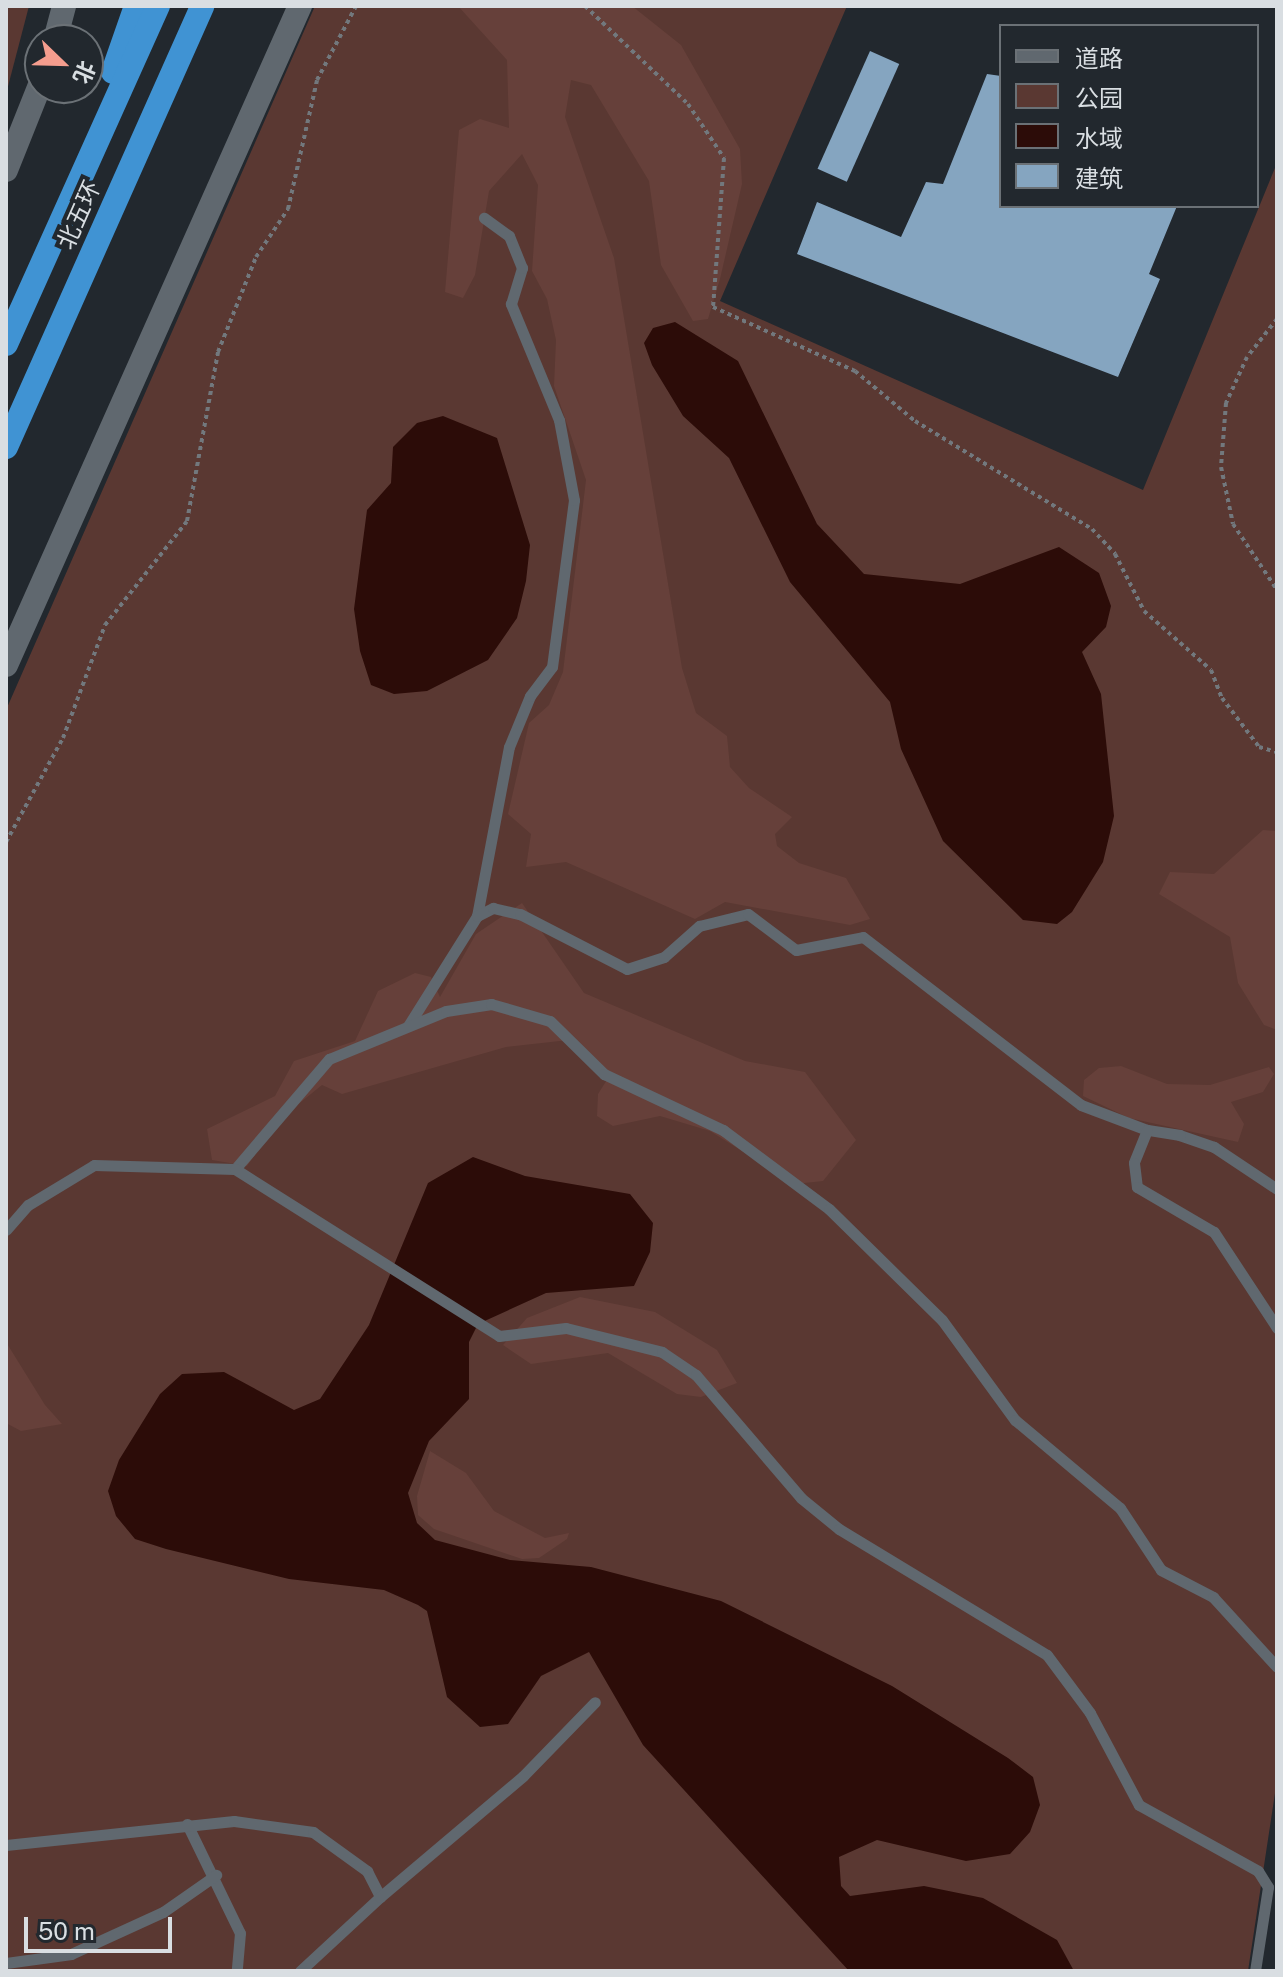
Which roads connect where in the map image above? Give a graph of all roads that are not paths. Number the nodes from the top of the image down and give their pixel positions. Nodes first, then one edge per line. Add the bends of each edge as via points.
1 (136, 6) edge
2 (158, 6) edge
3 (202, 6) edge
4 (300, 6) edge
5 (32, 104) edge
6 (6, 170) edge
7 (65, 214) junction
8 (484, 218) dead end
9 (52, 243) junction
10 (6, 305) edge
11 (6, 344) edge
12 (6, 447) edge
13 (6, 665) edge
14 (477, 916) junction
15 (408, 1026) junction
16 (1147, 1130) junction
17 (235, 1169) junction
18 (1277, 1189) edge
19 (6, 1230) edge
20 (1277, 1328) edge
21 (1277, 1667) edge
22 (595, 1702) dead end
23 (187, 1824) junction
24 (6, 1845) edge
25 (216, 1875) junction
26 (380, 1897) junction
27 (6, 1963) edge
28 (237, 1971) edge
29 (300, 1971) edge
30 (1255, 1971) edge

1 - 7 highway
2 - 7 highway, 北五环
3 - 12 highway, 北五环
4 - 13 street
5 - 6 street
7 - 9 highway, 北五环
8 - 14 lane via 509,236 522,268 511,304 559,420 574,500 552,667 530,696 509,747
9 - 10 highway
9 - 11 highway, 北五环
14 - 15 lane
14 - 16 lane via 493,908 520,914 627,969 664,957 699,926 730,913 748,914 796,950 863,937 1081,1105
15 - 17 lane via 329,1059
15 - 21 lane via 491,1004 550,1021 604,1074 723,1130 778,1166 933,1310 1015,1420 1120,1508 1161,1570 1213,1597
16 - 18 lane via 1214,1147
16 - 20 lane via 1134,1163 1137,1187 1214,1232
17 - 19 lane via 94,1165 28,1205
17 - 30 lane via 382,1268 487,1330 599,1332 662,1352 696,1375 801,1498 839,1529 1047,1655 1090,1713 1139,1805 1258,1871 1268,1887
22 - 26 lane via 523,1776
23 - 24 lane
23 - 25 lane
23 - 26 lane via 234,1821 313,1832 367,1871
25 - 27 lane via 163,1912 71,1954
25 - 28 lane via 240,1933
26 - 29 lane

